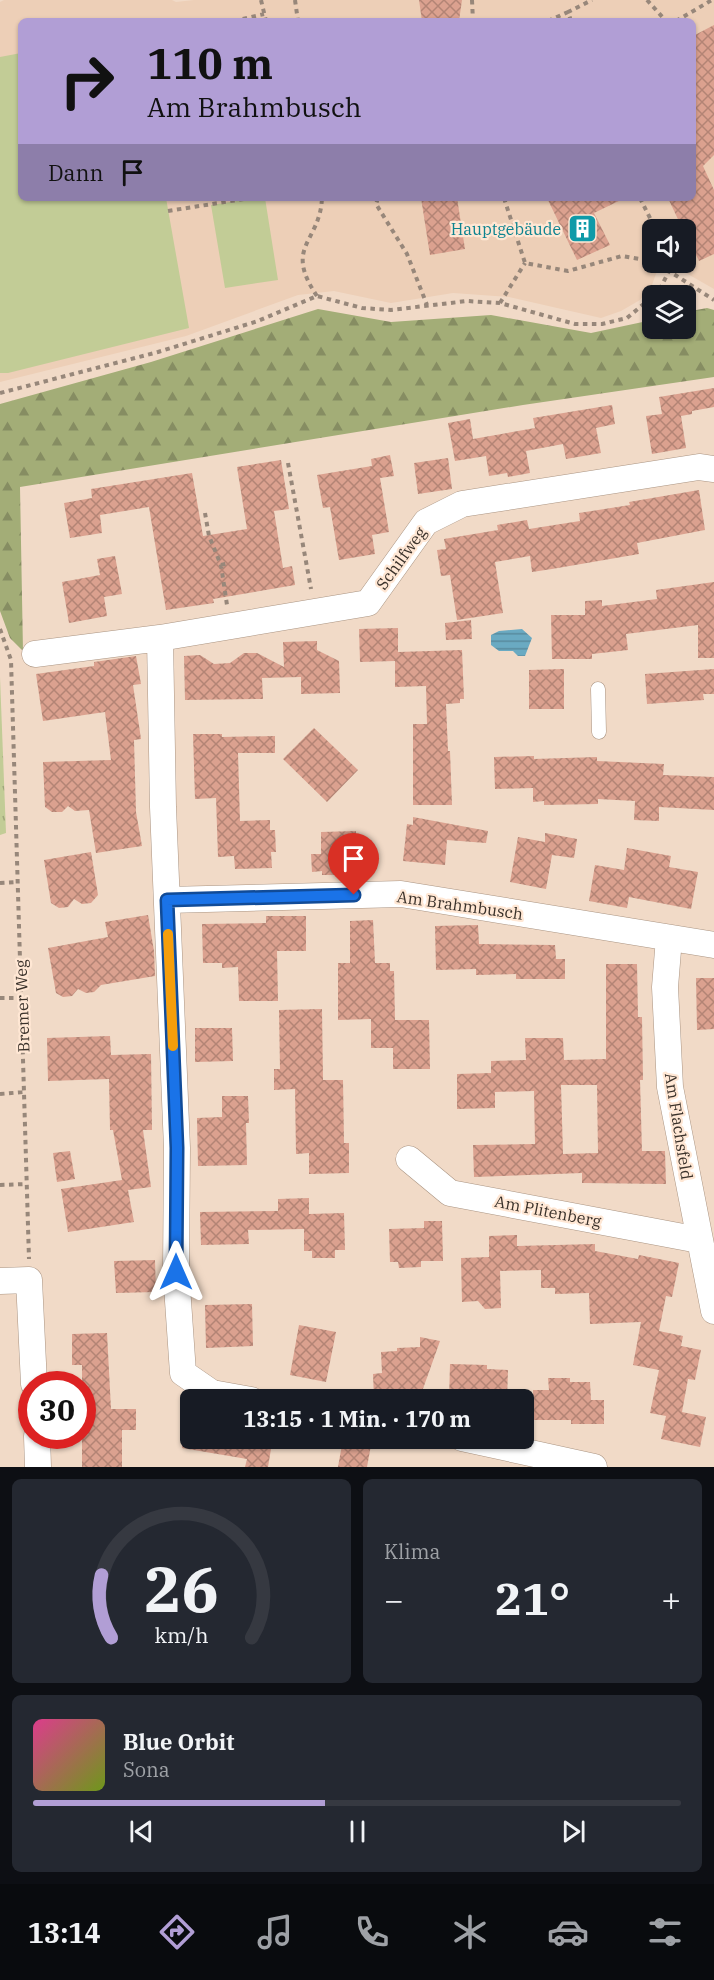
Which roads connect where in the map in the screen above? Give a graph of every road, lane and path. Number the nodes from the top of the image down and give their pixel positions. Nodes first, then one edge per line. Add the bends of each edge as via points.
1 (261, 0) edge
2 (295, 0) edge
3 (472, 0) edge
4 (592, 0) edge
5 (647, 0) edge
6 (712, 0) edge
7 (568, 12) junction
8 (264, 14) junction
9 (247, 18) edge
10 (265, 18) edge
11 (298, 18) edge
12 (473, 18) edge
13 (555, 18) edge
14 (571, 18) edge
15 (663, 18) edge
16 (681, 18) edge
17 (231, 201) edge
18 (321, 201) edge
19 (377, 201) edge
20 (505, 201) edge
21 (642, 201) edge
22 (168, 211) dead end
23 (650, 219) edge
24 (642, 259) edge
25 (525, 263) junction
26 (672, 273) edge
27 (317, 296) junction
28 (714, 300) edge
29 (500, 303) junction
30 (428, 305) junction
31 (642, 305) edge
32 (0, 393) edge
33 (288, 463) dead end
34 (714, 469) edge
35 (205, 513) dead end
36 (229, 563) dead end
37 (221, 565) junction
38 (314, 612) junction
39 (231, 627) junction
40 (0, 629) edge
41 (160, 638) junction
42 (35, 654) dead end
43 (598, 689) dead end
44 (599, 732) dead end
45 (18, 882) junction
46 (0, 883) edge
47 (167, 900) junction
48 (669, 938) junction
49 (714, 945) edge
50 (0, 998) edge
51 (21, 998) junction
52 (24, 1092) junction
53 (0, 1094) edge
54 (409, 1160) dead end
55 (27, 1184) junction
56 (0, 1185) edge
57 (699, 1240) junction
58 (29, 1280) junction
59 (0, 1281) edge
60 (714, 1311) edge
61 (33, 1371) edge
62 (206, 1389) edge
63 (37, 1449) edge
64 (512, 1449) edge
65 (38, 1467) edge
66 (594, 1467) edge

1 - 8 path
2 - 11 path
3 - 12 path
4 - 7 path
5 - 15 path
6 - 16 path
7 - 13 path
7 - 14 path
8 - 9 path
8 - 10 path
17 - 22 path
18 - 27 path via 304,248 302,269
19 - 30 path via 407,254
20 - 25 path
21 - 23 path
24 - 25 path via 622,256 568,271
25 - 29 path
26 - 28 path
27 - 30 path via 362,308 391,310
27 - 32 path via 258,321 158,352
29 - 30 path
29 - 31 path via 575,324 602,324 627,318
33 - 38 path
34 - 38 street, Schilfweg via 699,467 462,504 426,522 368,603
35 - 37 path
36 - 37 path
37 - 39 path
38 - 39 street, Schilfweg
39 - 41 street, Schilfweg
40 - 45 path, Bremer Weg via 11,660
41 - 42 street, Schilfweg
41 - 47 street
43 - 44 lane
45 - 46 path
45 - 51 path, Bremer Weg
47 - 48 street, Am Brahmbusch via 401,894
47 - 62 street via 177,1148 176,1272 183,1372
48 - 49 street, Am Brahmbusch
48 - 57 street, Am Flachsfeld via 665,987 670,1087
50 - 51 path
51 - 52 path, Bremer Weg
52 - 53 path
52 - 55 path, Bremer Weg
54 - 57 street, Am Plitenberg via 450,1193
55 - 56 path
55 - 58 path, Bremer Weg
57 - 60 street, Am Flachsfeld
58 - 59 street
58 - 61 street
63 - 65 street
64 - 66 street

